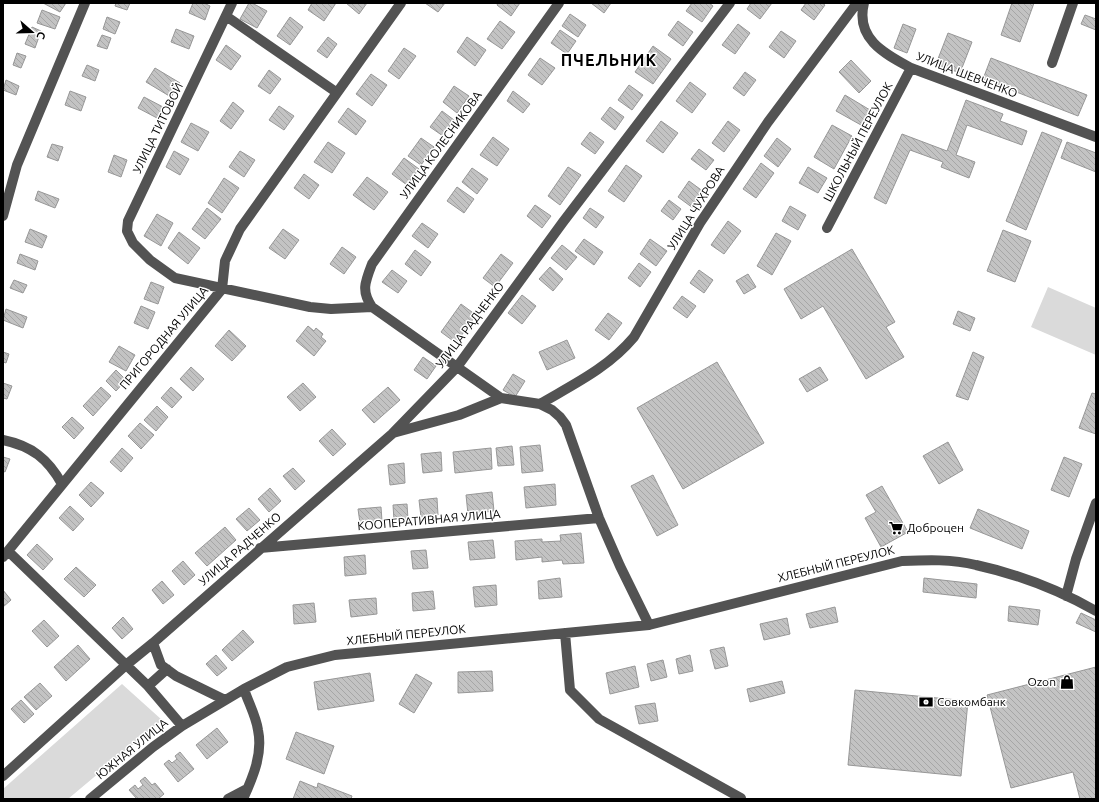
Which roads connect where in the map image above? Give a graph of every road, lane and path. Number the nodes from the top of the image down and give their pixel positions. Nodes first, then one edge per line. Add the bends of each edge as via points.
1 (85, 3) edge
2 (232, 3) edge
3 (401, 3) edge
4 (559, 3) edge
5 (730, 3) edge
6 (857, 3) edge
7 (864, 3) edge
8 (1073, 3) edge
9 (226, 16) junction
10 (1052, 64) dead end
11 (911, 68) junction
12 (336, 92) junction
13 (1096, 137) edge
14 (3, 216) edge
15 (827, 228) dead end
16 (222, 289) junction
17 (372, 307) junction
18 (458, 366) junction
19 (501, 398) junction
20 (540, 404) junction
21 (392, 434) junction
22 (3, 440) edge
23 (62, 484) junction
24 (1096, 503) edge
25 (599, 518) junction
26 (260, 548) junction
27 (6, 555) edge
28 (1066, 596) junction
29 (1096, 611) edge
30 (649, 625) junction
31 (566, 633) junction
32 (153, 643) junction
33 (126, 665) junction
34 (167, 669) junction
35 (148, 686) junction
36 (244, 689) junction
37 (225, 700) junction
38 (182, 726) junction
39 (3, 776) edge
40 (247, 789) junction
41 (741, 798) dead end
42 (90, 799) edge
43 (228, 799) edge
44 (243, 799) edge

1 - 14 street via 17,166
2 - 9 street, УЛИЦА ТИТОВОЙ
3 - 12 street, ПРИГОРОДНАЯ УЛИЦА
4 - 17 street, УЛИЦА КОЛЕСНИКОВА via 372,264 365,292 366,299
5 - 18 street, УЛИЦА РАДЧЕНКО via 563,222
6 - 20 street, УЛИЦА ЧУХРОВА via 768,122 704,216 634,337 622,352 604,367
7 - 11 street, УЛИЦА ШЕВЧЕНКО via 862,23 870,40 883,53
8 - 10 street
9 - 12 street
9 - 16 street, УЛИЦА ТИТОВОЙ via 128,221 127,231 133,243 150,260 175,278
11 - 13 street, УЛИЦА ШЕВЧЕНКО
11 - 15 street, ШКОЛЬНЫЙ ПЕРЕУЛОК
12 - 16 street, ПРИГОРОДНАЯ УЛИЦА via 240,229 225,261
16 - 17 street, УЛИЦА ТИТОВОЙ via 310,307
16 - 23 street, ПРИГОРОДНАЯ УЛИЦА
17 - 18 street
18 - 19 street
18 - 21 street, УЛИЦА РАДЧЕНКО
19 - 20 street
19 - 21 street via 459,415
20 - 25 street via 552,410 566,425
21 - 26 street, УЛИЦА РАДЧЕНКО
22 - 23 street via 32,450 52,467
23 - 27 street, ПРИГОРОДНАЯ УЛИЦА
24 - 28 street
25 - 26 street, КООПЕРАТИВНАЯ УЛИЦА
25 - 30 street
26 - 32 street, УЛИЦА РАДЧЕНКО
27 - 33 street, ЮЖНАЯ УЛИЦА
28 - 29 street, ХЛЕБНЫЙ ПЕРЕУЛОК
28 - 30 street, ХЛЕБНЫЙ ПЕРЕУЛОК via 1009,573 975,564 934,560 902,561
30 - 31 street, ХЛЕБНЫЙ ПЕРЕУЛОК
31 - 36 street, ХЛЕБНЫЙ ПЕРЕУЛОК via 336,655 287,667
31 - 41 street via 570,690 599,719
32 - 33 street, УЛИЦА РАДЧЕНКО
32 - 34 street via 161,665
33 - 35 street, ЮЖНАЯ УЛИЦА
33 - 39 street
34 - 35 street
34 - 37 street
35 - 38 street, ЮЖНАЯ УЛИЦА
36 - 37 street, ХЛЕБНЫЙ ПЕРЕУЛОК
36 - 40 street via 258,729 260,746 257,763
37 - 38 street, ХЛЕБНЫЙ ПЕРЕУЛОК
38 - 42 street, ЮЖНАЯ УЛИЦА via 153,746
40 - 43 street
40 - 44 street

